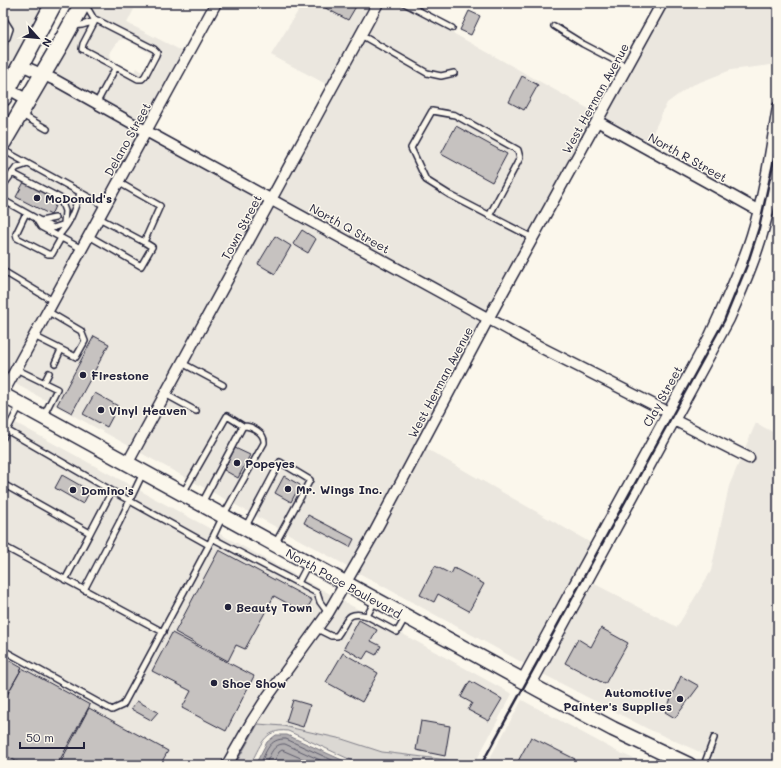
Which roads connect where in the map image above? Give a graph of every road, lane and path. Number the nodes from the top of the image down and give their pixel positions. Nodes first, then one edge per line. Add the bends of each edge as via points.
1 (54, 3) edge
2 (84, 3) edge
3 (216, 3) edge
4 (378, 3) edge
5 (404, 3) edge
6 (662, 3) edge
7 (3, 19) edge
8 (95, 21) junction
9 (71, 26) junction
10 (554, 26) dead end
11 (452, 28) dead end
12 (361, 34) junction
13 (5, 42) edge
14 (21, 65) junction
15 (116, 67) junction
16 (627, 67) junction
17 (454, 73) dead end
18 (43, 74) junction
19 (5, 91) edge
20 (28, 100) junction
21 (96, 104) junction
22 (778, 107) edge
23 (20, 114) junction
24 (597, 121) junction
25 (47, 129) dead end
26 (146, 131) junction
27 (3, 142) edge
28 (3, 150) edge
29 (778, 163) edge
30 (28, 164) junction
31 (12, 173) junction
32 (777, 179) edge
33 (118, 182) junction
34 (3, 186) edge
35 (80, 193) junction
36 (3, 200) edge
37 (270, 200) junction
38 (105, 206) junction
39 (64, 209) junction
40 (26, 212) junction
41 (763, 213) junction
42 (489, 216) junction
43 (36, 218) junction
44 (99, 218) junction
45 (41, 221) junction
46 (89, 236) junction
47 (59, 237) junction
48 (533, 238) junction
49 (144, 242) junction
50 (82, 249) junction
51 (3, 271) edge
52 (53, 301) junction
53 (47, 311) junction
54 (488, 319) junction
55 (34, 336) junction
56 (62, 350) junction
57 (55, 363) dead end
58 (182, 363) junction
59 (16, 369) junction
60 (49, 374) dead end
61 (44, 382) junction
62 (223, 385) dead end
63 (3, 394) edge
64 (165, 394) junction
65 (20, 404) junction
66 (196, 411) dead end
67 (668, 412) junction
68 (43, 417) junction
69 (674, 420) junction
70 (243, 426) junction
71 (5, 429) edge
72 (3, 438) edge
73 (749, 458) dead end
74 (128, 464) junction
75 (143, 472) junction
76 (3, 484) edge
77 (112, 491) junction
78 (183, 494) junction
79 (129, 500) junction
80 (201, 504) junction
81 (223, 516) junction
82 (244, 528) junction
83 (90, 533) junction
84 (212, 538) junction
85 (275, 544) junction
86 (209, 545) junction
87 (3, 546) edge
88 (308, 563) junction
89 (65, 580) junction
90 (298, 583) junction
91 (345, 583) junction
92 (84, 590) junction
93 (376, 600) junction
94 (328, 613) junction
95 (367, 616) junction
96 (406, 616) junction
97 (316, 630) junction
98 (163, 632) junction
99 (3, 650) edge
100 (527, 682) junction
101 (714, 738) dead end
102 (227, 765) edge
103 (689, 765) edge
104 (704, 765) edge

1 - 14 main road
2 - 8 lane
2 - 9 main road
3 - 26 street, Delano Street
4 - 12 street, Town Street
5 - 11 lane
6 - 16 street, West Herman Avenue
7 - 13 lane via 10,29
8 - 9 lane
8 - 15 lane via 82,48
8 - 15 lane via 98,20 157,52 142,79
9 - 18 main road
10 - 16 lane
12 - 17 lane via 427,73 441,76
12 - 37 street, Town Street
14 - 18 street, North Q Street
14 - 19 main road
15 - 21 lane
16 - 24 street, West Herman Avenue
18 - 20 main road
18 - 21 street, North Q Street
19 - 20 street
20 - 23 main road
21 - 26 street, North Q Street
22 - 41 street, Clay Street
23 - 25 lane
23 - 27 main road
24 - 41 street, North R Street
24 - 48 street, West Herman Avenue
26 - 33 street, Delano Street
26 - 37 street, North Q Street
28 - 30 lane
29 - 32 street, Clay Street
30 - 31 lane via 16,168
30 - 35 lane
31 - 34 lane
31 - 39 lane via 60,198
32 - 41 street, Clay Street
33 - 38 street, Delano Street
33 - 49 lane via 160,206
35 - 38 lane
35 - 47 lane via 73,216
36 - 40 lane
37 - 54 street, North Q Street
37 - 58 street, Town Street
38 - 44 street, Delano Street
39 - 45 lane via 56,217
39 - 45 lane via 63,224 53,228
40 - 43 lane
40 - 47 lane via 16,234 17,238 52,254
41 - 67 street, Clay Street via 710,336
41 - 69 street, Clay Street via 758,248 729,319
42 - 42 lane via 426,180 411,148 432,111 456,115 518,150 520,158
42 - 48 lane
43 - 45 lane
43 - 47 lane via 40,227
44 - 46 street, Delano Street
44 - 49 lane
46 - 49 lane via 141,266 152,246
46 - 50 street, Delano Street
47 - 50 lane
48 - 54 street, West Herman Avenue
50 - 52 street, Delano Street
51 - 52 lane
52 - 53 street, Delano Street
53 - 55 street, Delano Street
53 - 56 lane via 81,331 85,341 76,357
54 - 67 street, North Q Street
54 - 91 street, West Herman Avenue
55 - 56 lane
55 - 59 street, Delano Street
56 - 57 lane
58 - 62 lane
58 - 64 street, Town Street
59 - 61 lane
59 - 63 street, Delano Street
60 - 61 lane
61 - 68 lane via 57,389
63 - 65 main road, North Pace Boulevard
64 - 66 lane
64 - 74 street, Town Street
65 - 68 main road, North Pace Boulevard
65 - 71 lane
67 - 100 street, Clay Street
68 - 74 main road, North Pace Boulevard
69 - 73 street
69 - 100 street, Clay Street
70 - 78 lane via 227,416
70 - 80 lane
70 - 81 lane via 262,434 264,443
71 - 72 lane
71 - 77 lane
74 - 75 main road, North Pace Boulevard
75 - 78 main road, North Pace Boulevard
75 - 79 lane
76 - 83 lane
77 - 79 lane
77 - 83 lane
78 - 80 main road, North Pace Boulevard
79 - 86 lane
79 - 92 lane
80 - 81 main road, North Pace Boulevard
81 - 82 main road, North Pace Boulevard
81 - 84 lane
82 - 85 main road, North Pace Boulevard
82 - 85 lane via 280,462 310,480
83 - 89 lane
84 - 86 lane
84 - 90 lane
85 - 88 main road, North Pace Boulevard
86 - 98 lane
87 - 89 lane
88 - 90 lane
88 - 91 main road, North Pace Boulevard
89 - 92 lane
90 - 94 lane via 317,593
91 - 93 main road, North Pace Boulevard
91 - 94 street, West Herman Avenue
92 - 98 lane
93 - 95 lane
93 - 96 main road, North Pace Boulevard
94 - 97 street, West Herman Avenue
95 - 96 lane via 397,632
95 - 97 lane via 356,613 349,616 337,636
96 - 100 main road, North Pace Boulevard
97 - 102 street, West Herman Avenue via 268,696
98 - 99 lane via 123,705 112,710
100 - 103 main road, North Pace Boulevard via 613,729
101 - 104 lane

